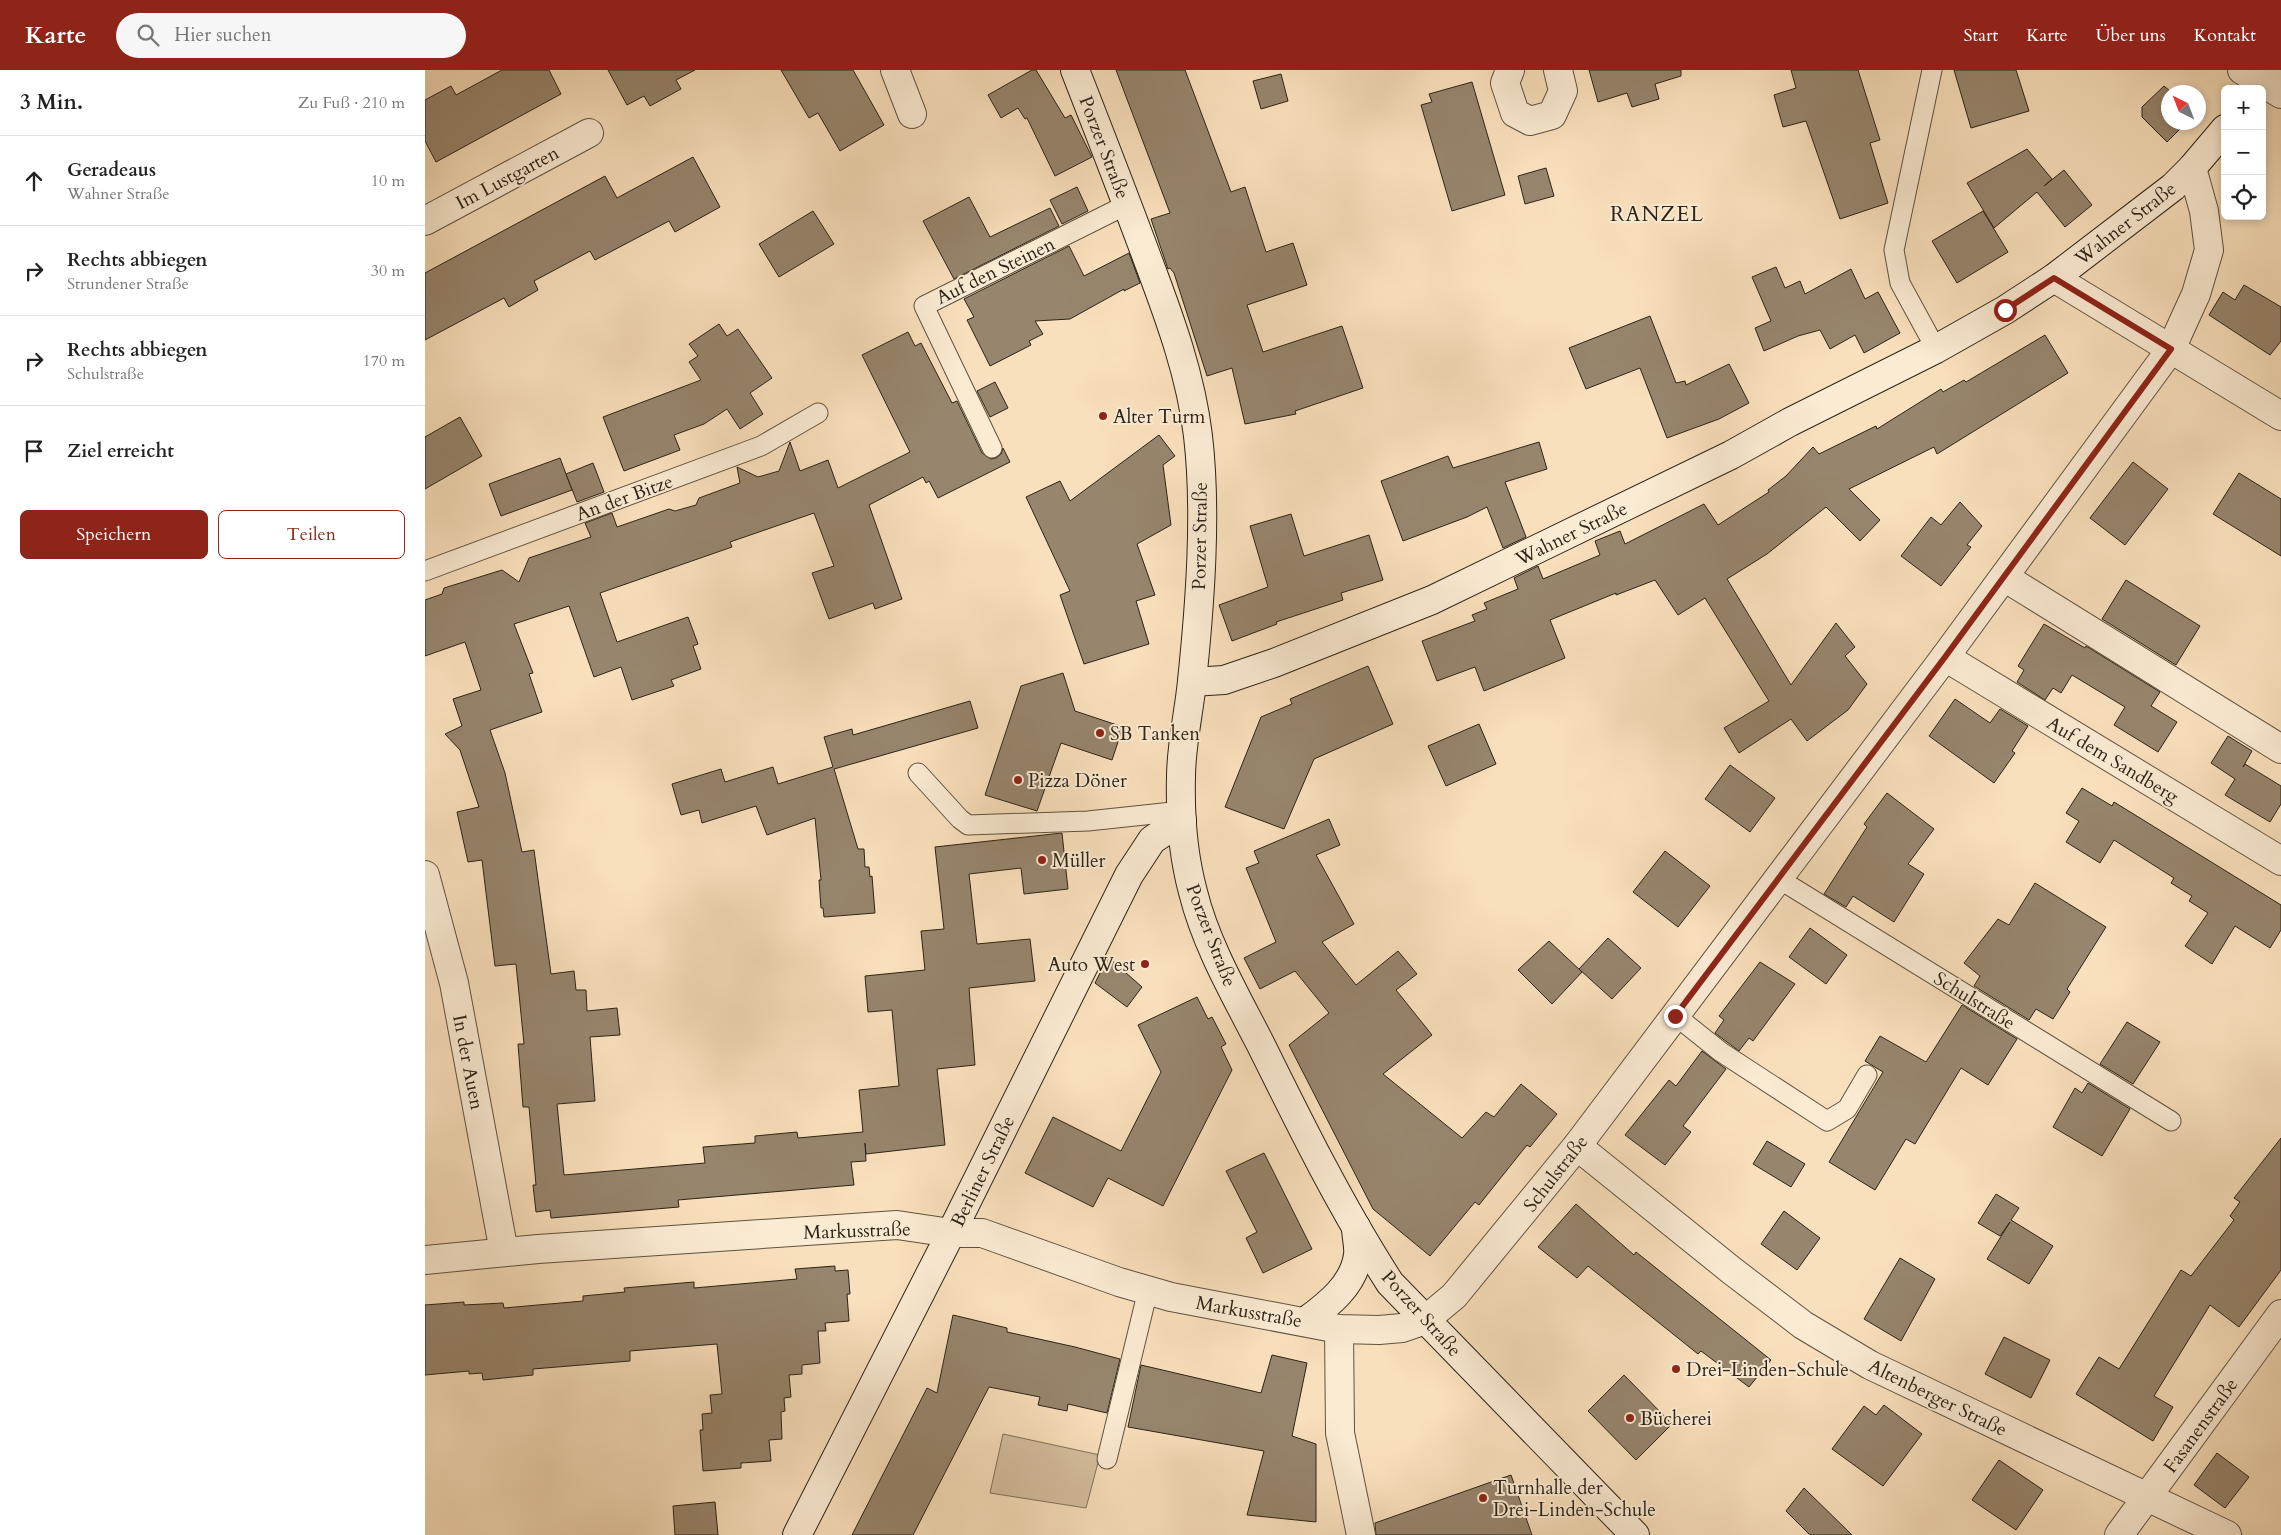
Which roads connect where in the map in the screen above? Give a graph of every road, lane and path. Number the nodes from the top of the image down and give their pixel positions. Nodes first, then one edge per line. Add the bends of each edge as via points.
1 (895, 70) edge
2 (1075, 70) edge
3 (1510, 70) edge
4 (1558, 70) edge
5 (1932, 70) edge
6 (912, 114) dead end
7 (2224, 130) edge
8 (589, 133) dead end
9 (2192, 168) junction
10 (1127, 204) junction
11 (425, 221) edge
12 (2054, 278) junction
13 (1936, 348) junction
14 (2171, 349) junction
15 (818, 413) dead end
16 (2281, 416) edge
17 (992, 448) dead end
18 (425, 571) edge
19 (2004, 577) junction
20 (1945, 657) junction
21 (1192, 682) junction
22 (2281, 749) edge
23 (918, 773) dead end
24 (1182, 815) junction
25 (2281, 861) edge
26 (425, 874) edge
27 (1779, 878) junction
28 (1675, 1016) junction
29 (1867, 1075) dead end
30 (2171, 1121) dead end
31 (1577, 1146) junction
32 (1355, 1227) junction
33 (951, 1234) junction
34 (504, 1252) junction
35 (425, 1260) edge
36 (1148, 1290) junction
37 (2281, 1314) edge
38 (1425, 1320) junction
39 (1306, 1322) junction
40 (1339, 1329) junction
41 (1107, 1459) dead end
42 (2148, 1496) junction
43 (797, 1535) edge
44 (1361, 1535) edge
45 (1635, 1535) edge
46 (2119, 1535) edge
47 (2227, 1535) edge

1 - 6 street
2 - 10 street, Porzer Straße
3 - 4 street via 1505,83 1515,113 1530,121 1552,115 1563,91
5 - 13 lane via 1894,250 1900,283
7 - 9 street, Wahner Straße
8 - 11 street, Im Lustgarten
9 - 12 street, Wahner Straße via 2173,187
9 - 14 street, Schulstraße via 2204,210 2209,250 2196,294
10 - 17 lane, Auf den Steinen via 924,306
10 - 21 street, Porzer Straße via 1182,354 1198,435 1201,542
12 - 13 street, Wahner Straße via 2005,310
12 - 14 street
13 - 21 street, Wahner Straße via 1731,455 1432,600 1224,680
14 - 16 street
14 - 19 street, Schulstraße
15 - 18 lane, An der Bitze via 761,446
19 - 20 street, Schulstraße
19 - 22 street
20 - 25 street, Auf dem Sandberg
20 - 27 street, Schulstraße
21 - 24 street, Porzer Straße via 1181,771
23 - 24 lane via 968,825
24 - 32 street, Porzer Straße via 1184,848 1193,894 1211,940 1297,1118
24 - 33 street, Berliner Straße via 1153,840 1129,875
26 - 34 street, In der Auen via 454,983
27 - 28 street, Schulstraße
27 - 30 lane, Schulstraße
28 - 29 lane via 1721,1052 1827,1121 1847,1109
28 - 31 street, Schulstraße
31 - 38 street, Schulstraße via 1454,1296
31 - 42 street, Altenberger Straße via 1803,1325 1870,1365
32 - 38 street, Porzer Straße via 1390,1283
32 - 39 street via 1358,1255 1349,1278 1338,1296
33 - 34 street, Markusstraße via 897,1225
33 - 36 street, Markusstraße via 982,1233
33 - 43 street, Berliner Straße
34 - 35 street, Markusstraße
36 - 39 street, Markusstraße
36 - 41 lane
37 - 42 street, Fasanenstraße
38 - 40 street, Markusstraße via 1402,1328
38 - 45 street, Porzer Straße
39 - 40 street, Markusstraße
40 - 44 street via 1340,1433
42 - 46 street, Fasanenstraße
42 - 47 street, Altenberger Straße

